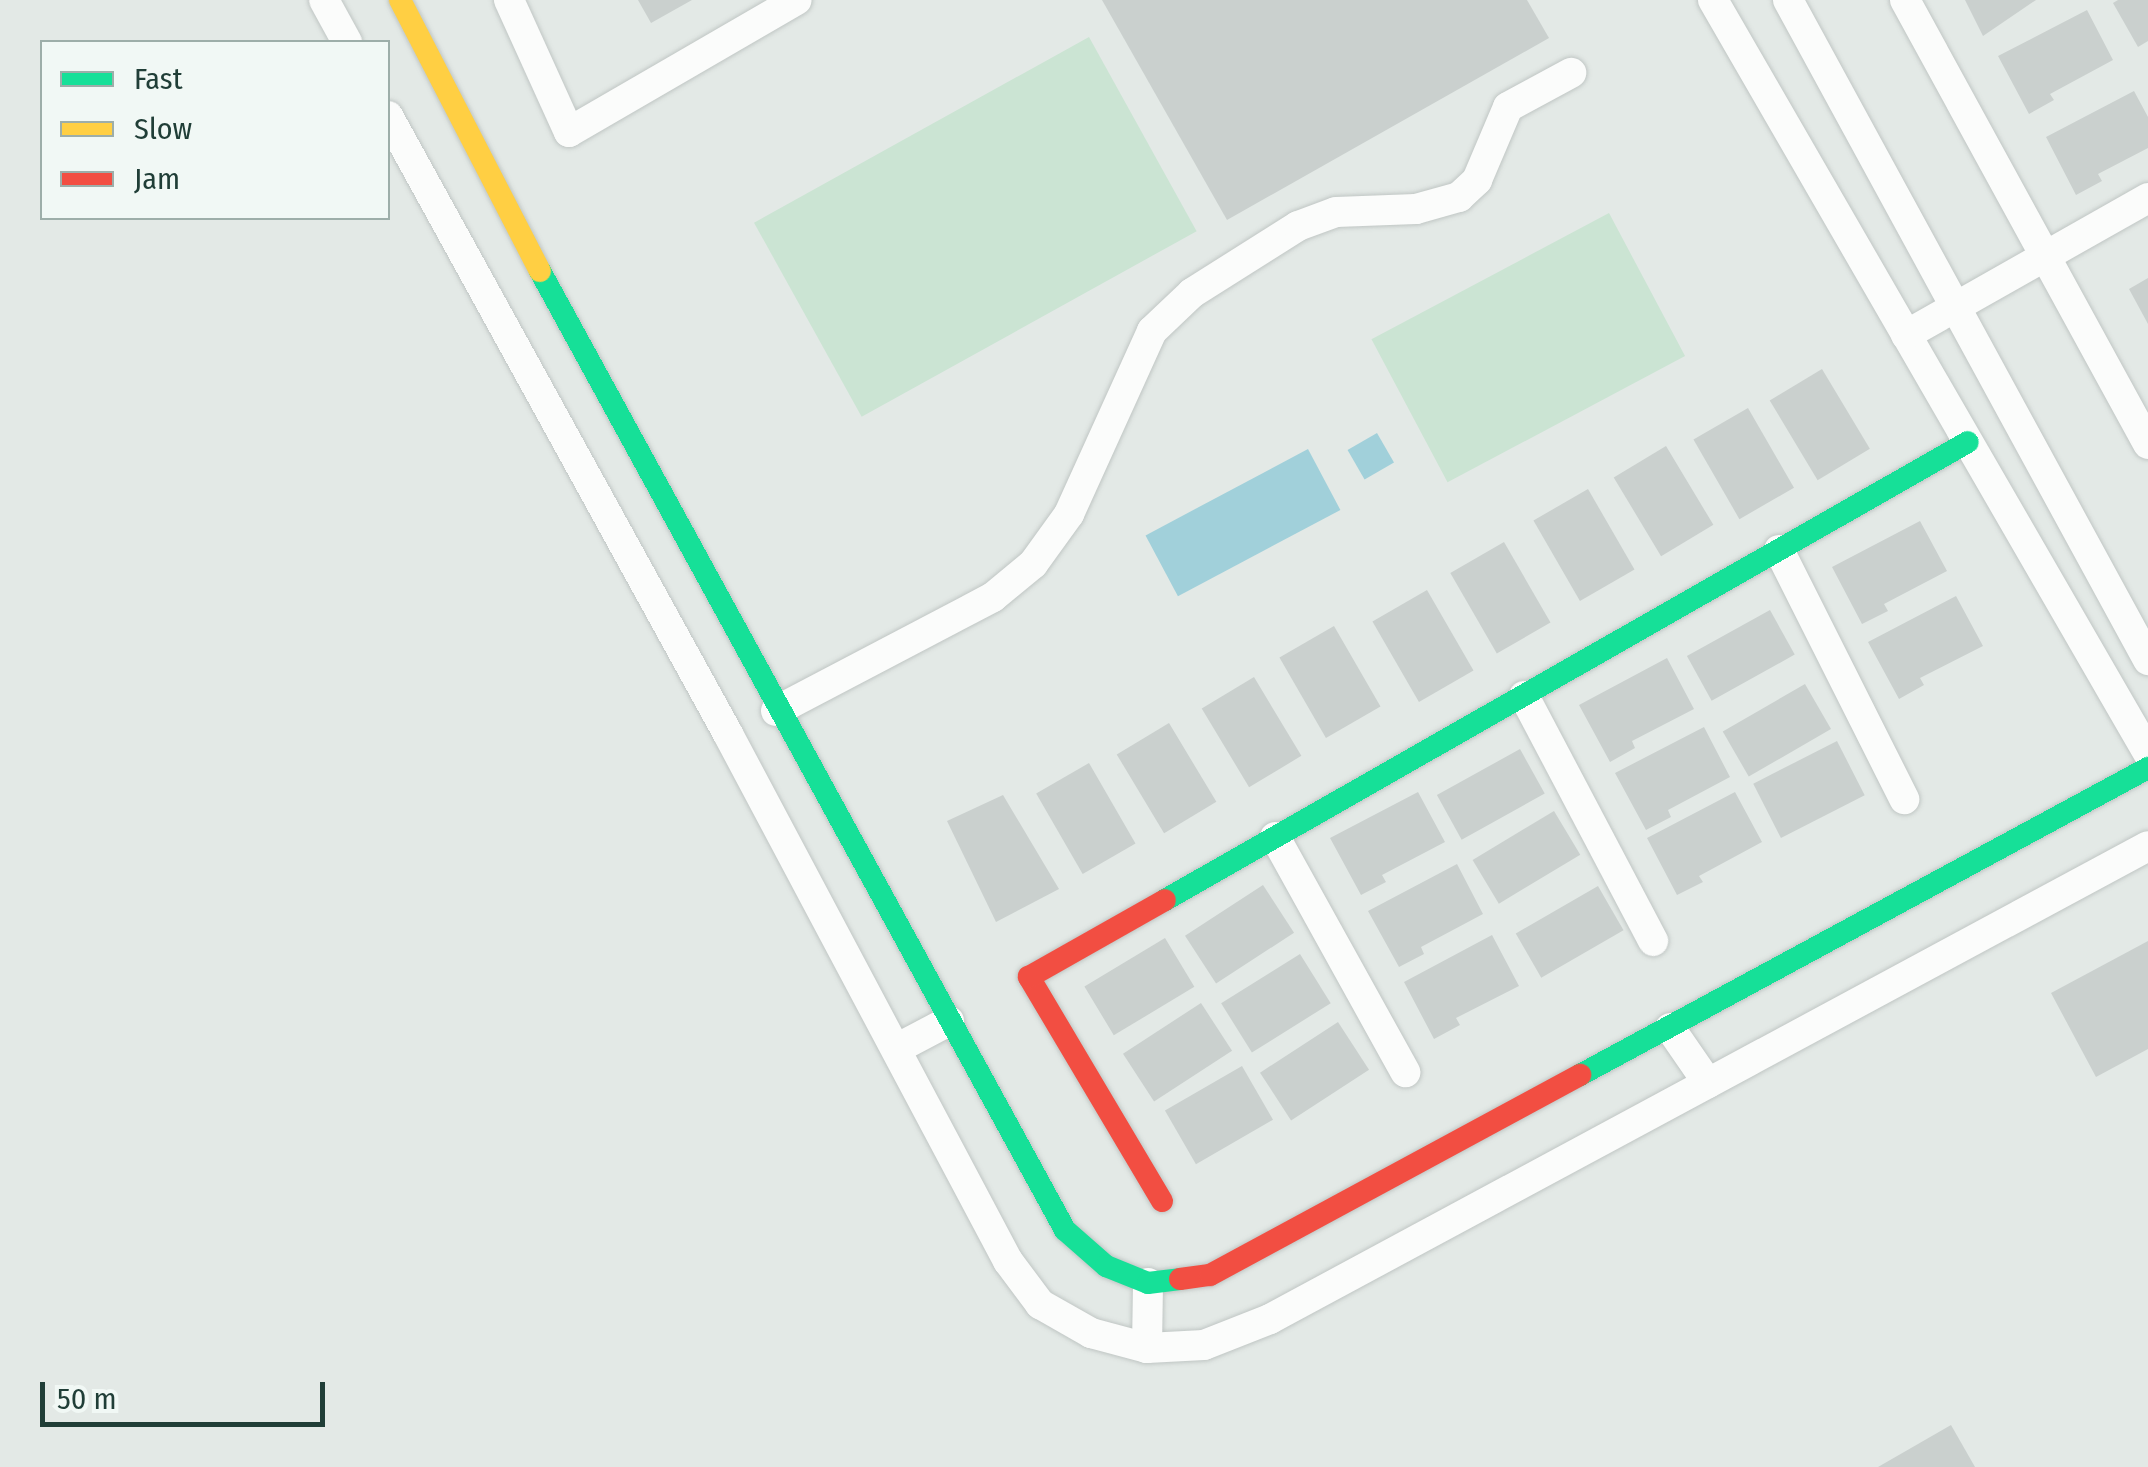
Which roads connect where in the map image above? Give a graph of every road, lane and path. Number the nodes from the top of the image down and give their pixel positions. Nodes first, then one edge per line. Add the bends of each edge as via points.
1 (324, 0) edge
2 (400, 0) edge
3 (508, 0) edge
4 (797, 0) edge
5 (1713, 0) edge
6 (1788, 0) edge
7 (1905, 0) edge
8 (346, 40) edge
9 (1571, 73) dead end
10 (390, 120) edge
11 (2148, 198) edge
12 (2042, 258) junction
13 (1955, 307) junction
14 (1906, 335) junction
15 (1968, 442) junction
16 (2148, 444) edge
17 (1779, 550) junction
18 (2148, 660) edge
19 (1524, 696) junction
20 (776, 711) junction
21 (2148, 753) edge
22 (2148, 768) edge
23 (1904, 799) dead end
24 (1275, 837) junction
25 (2148, 846) edge
26 (1653, 940) dead end
27 (949, 1021) junction
28 (1670, 1028) junction
29 (896, 1048) junction
30 (1405, 1072) dead end
31 (1708, 1084) junction
32 (1162, 1200) dead end
33 (1148, 1283) junction
34 (1147, 1348) junction

1 - 8 street
2 - 20 street
3 - 4 street via 569,132
5 - 14 street
6 - 13 street
7 - 12 street
9 - 20 street via 1508,107 1476,180 1459,197 1416,209 1336,212 1298,226 1192,292 1152,331 1068,514 1033,564 993,596
10 - 29 street
11 - 12 street
12 - 13 street
12 - 16 street
13 - 14 street
13 - 18 street
14 - 15 street
15 - 17 street
15 - 21 street
17 - 19 street
17 - 23 street
19 - 24 street
19 - 26 street
20 - 27 street
22 - 28 street
24 - 30 street
24 - 32 street via 1029,977
25 - 31 street
27 - 29 street
27 - 33 street via 1066,1230 1106,1266
28 - 31 street
28 - 33 street via 1210,1275
29 - 34 street via 1008,1260 1040,1304 1090,1333
31 - 34 street via 1270,1319 1204,1345
33 - 34 street

